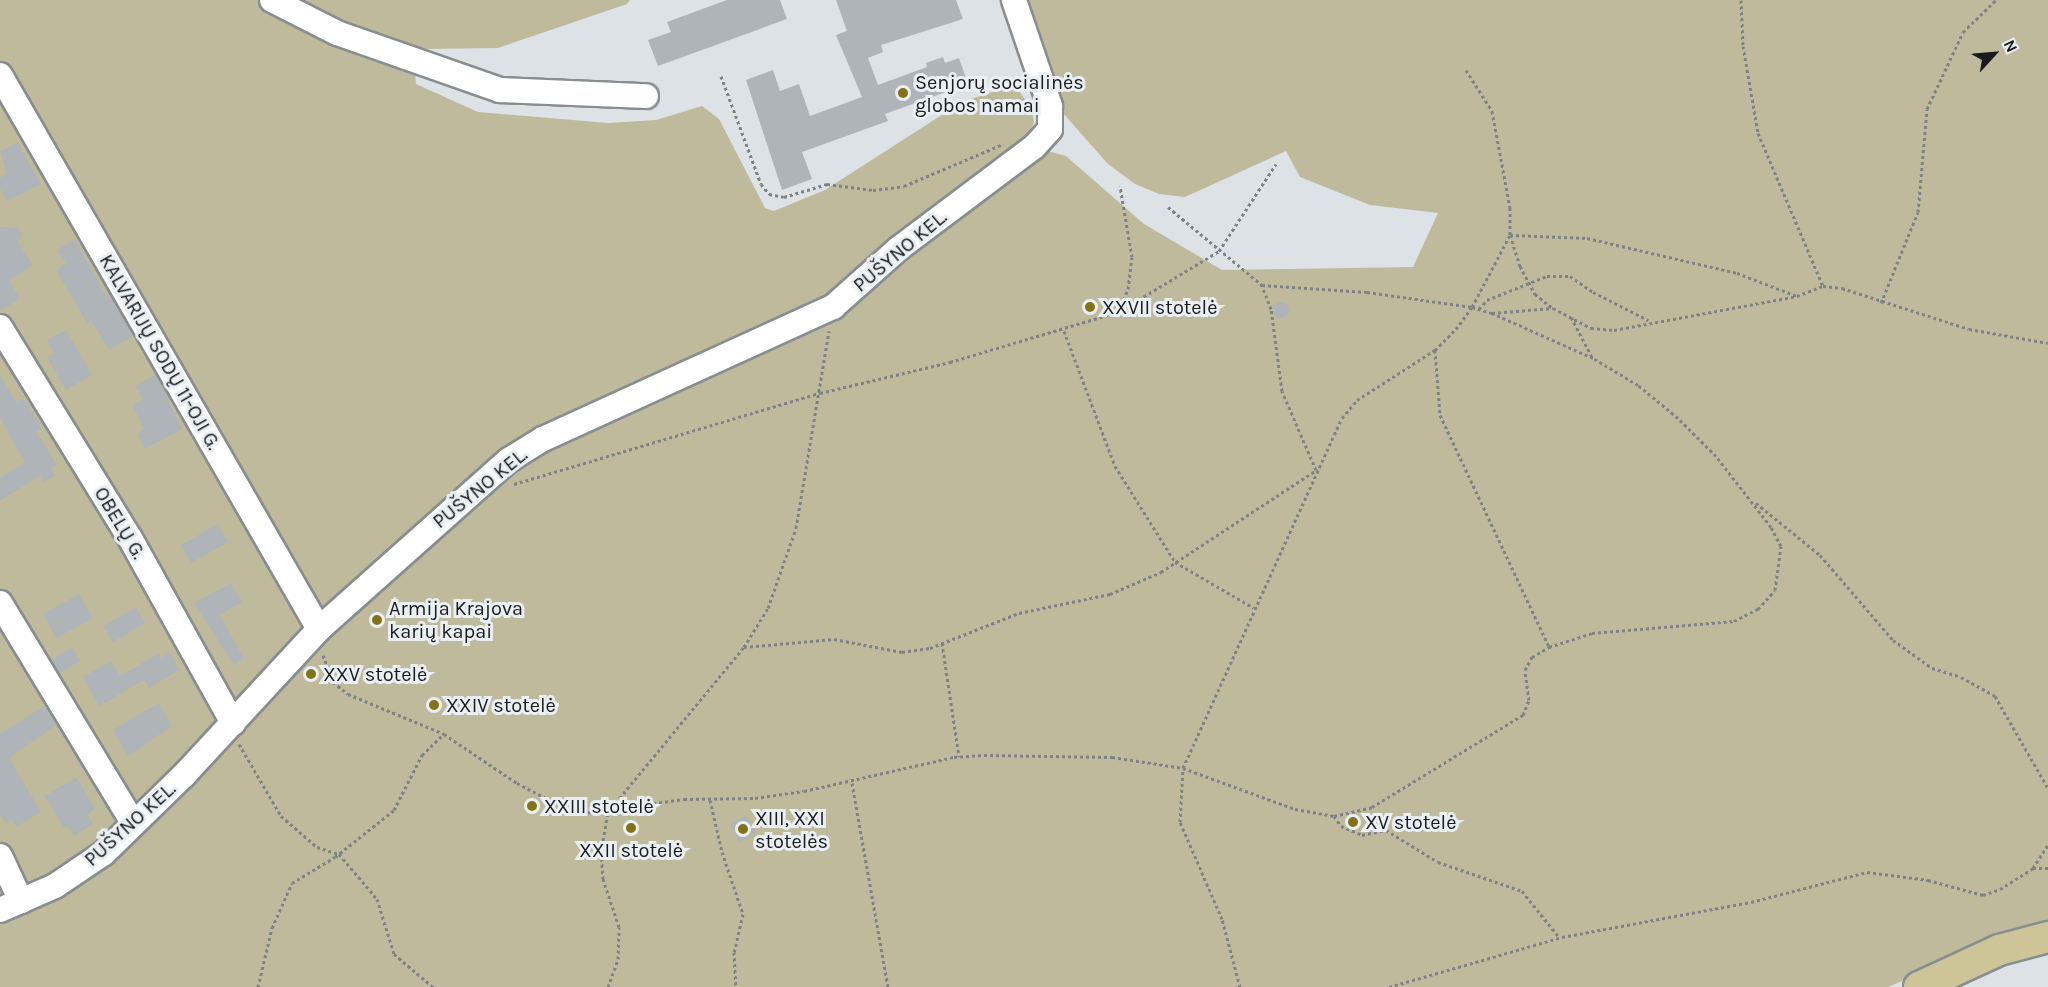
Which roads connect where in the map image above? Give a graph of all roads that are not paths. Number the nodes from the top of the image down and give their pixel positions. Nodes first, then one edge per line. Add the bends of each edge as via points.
1 (272, 0) edge
2 (1014, 0) edge
3 (0, 75) edge
4 (646, 96) dead end
5 (0, 327) edge
6 (0, 603) edge
7 (319, 629) junction
8 (231, 725) junction
9 (133, 823) junction
10 (0, 856) edge
11 (10, 906) edge
12 (2048, 937) edge
13 (1919, 987) edge

1 - 4 street via 337,33 500,90
2 - 7 street, PUŠYNO KEL. via 1050,106 1050,129 1034,147 898,249 833,308 543,439 509,460
3 - 7 street, KALVARIJŲ SODŲ 11-OJI G.
5 - 8 street, OBELŲ G. via 129,538
6 - 9 street
7 - 8 street, PUŠYNO KEL.
8 - 9 street, PUŠYNO KEL.
9 - 11 street, PUŠYNO KEL. via 104,854 75,874
10 - 11 street
12 - 13 main road via 1999,950

